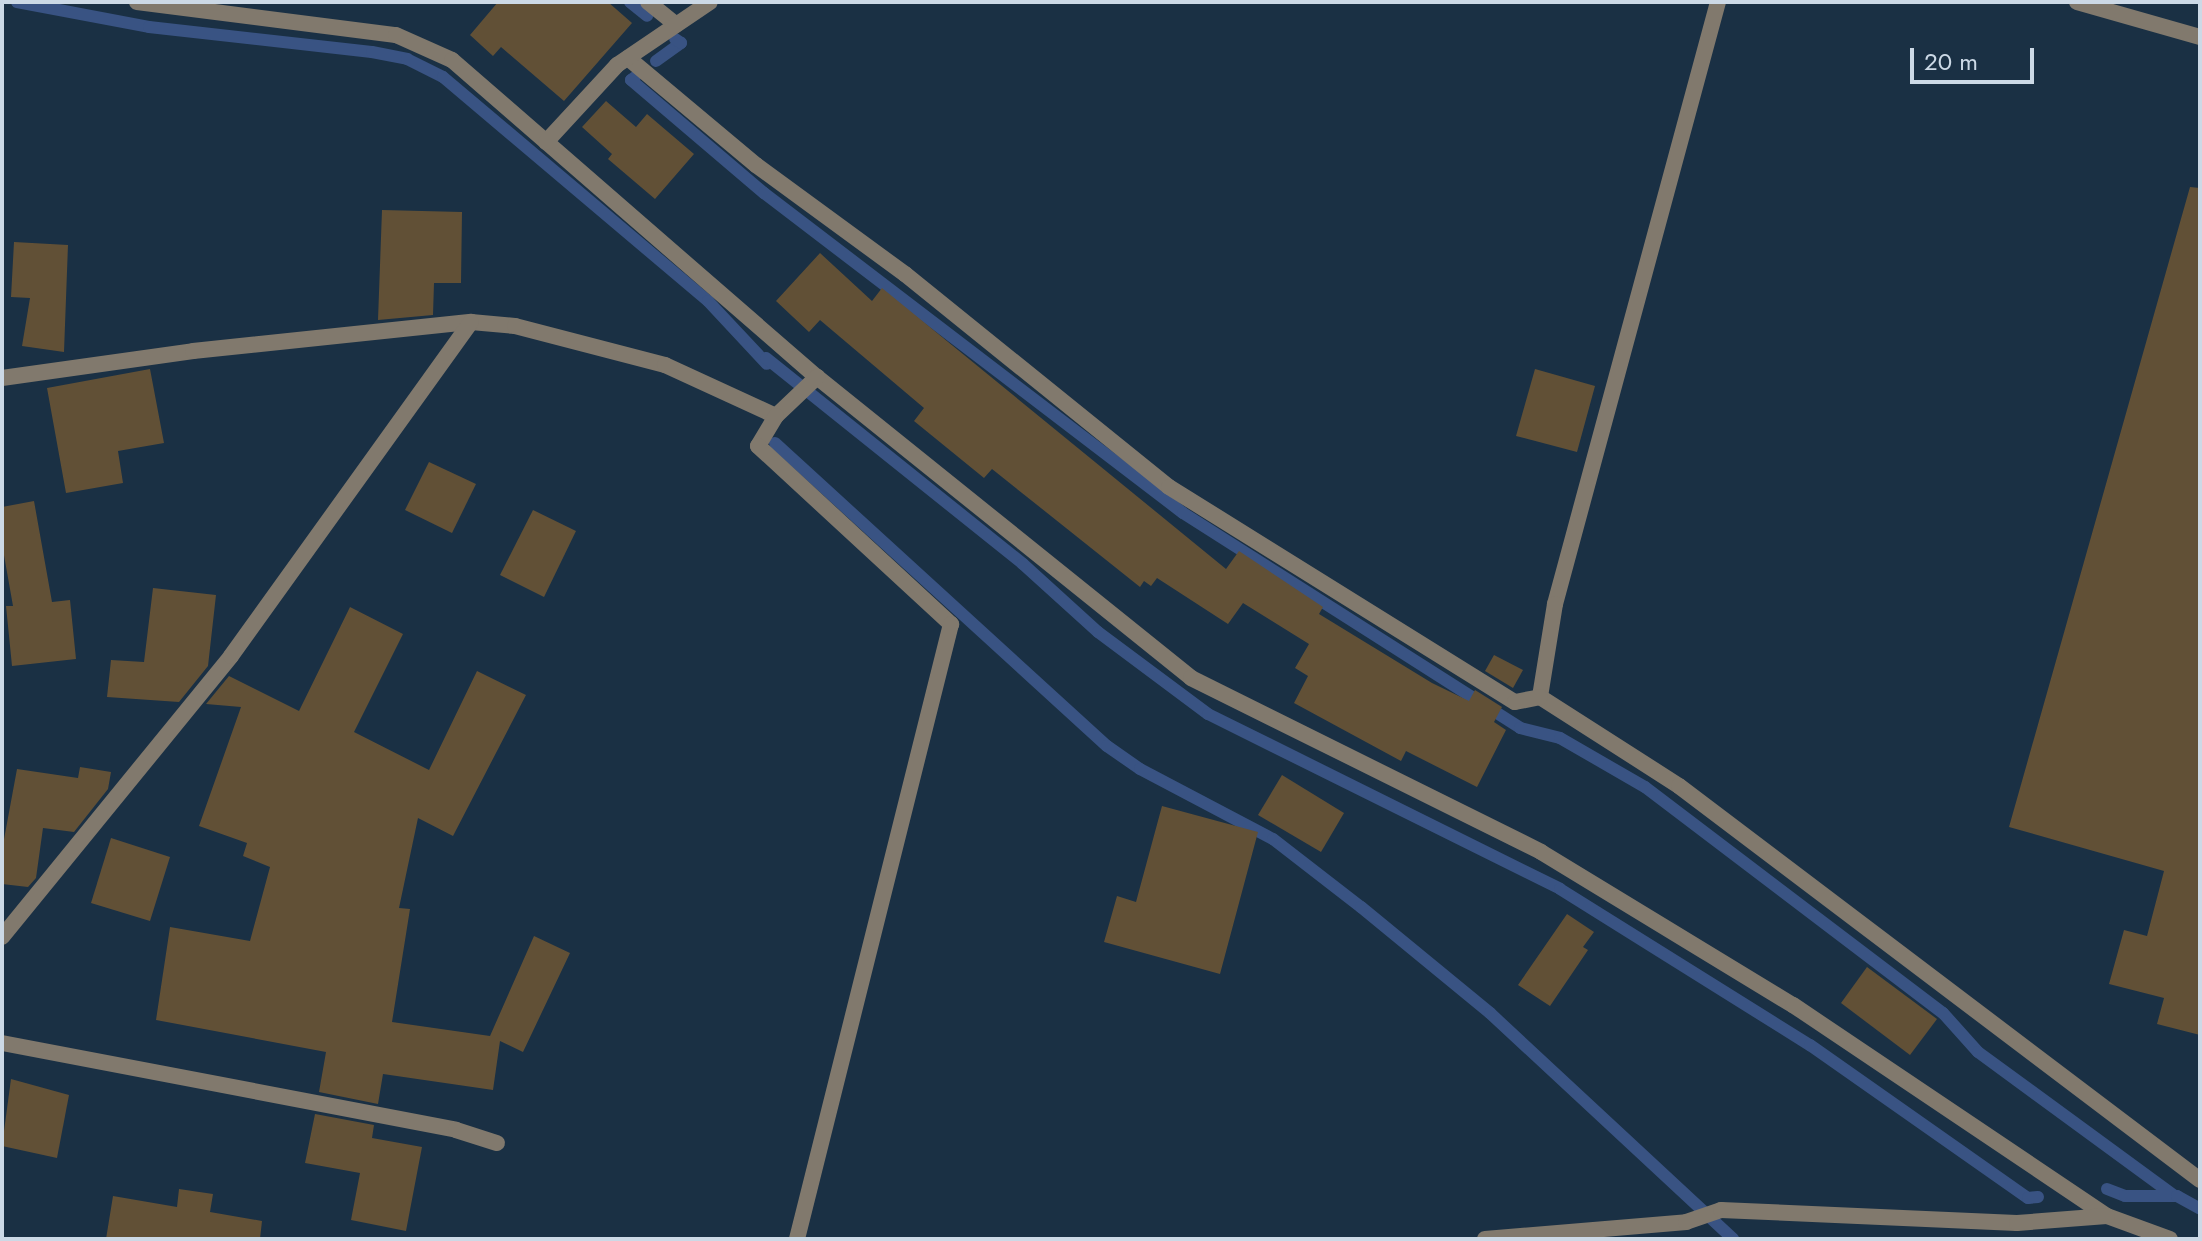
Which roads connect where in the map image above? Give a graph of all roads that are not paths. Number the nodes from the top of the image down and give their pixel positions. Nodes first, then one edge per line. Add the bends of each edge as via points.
1 (137, 2) edge
2 (648, 2) edge
3 (710, 2) edge
4 (1718, 2) edge
5 (2077, 2) edge
6 (676, 25) junction
7 (2200, 37) edge
8 (628, 58) junction
9 (546, 142) junction
10 (471, 322) junction
11 (2, 378) edge
12 (808, 386) junction
13 (776, 416) junction
14 (1540, 697) junction
15 (2, 937) edge
16 (2, 1043) edge
17 (497, 1143) dead end
18 (2200, 1180) edge
19 (2107, 1216) junction
20 (797, 1239) edge
21 (1485, 1239) edge
22 (2170, 1239) edge

1 - 9 street via 396,35 427,45 452,60
2 - 6 street
3 - 6 street
4 - 14 street via 1555,604
5 - 7 street
6 - 8 street
8 - 9 street
8 - 14 street via 756,165 905,274 1169,487 1515,702
9 - 12 street
10 - 11 street via 193,351
10 - 13 street via 515,326 665,365
10 - 15 street via 231,656
12 - 13 street
12 - 19 street via 1191,678 1541,852 1793,1005
13 - 20 street via 758,446 951,624
14 - 18 street via 1679,786
16 - 17 street via 456,1130
19 - 21 street via 2017,1223 1707,1215
19 - 22 street

